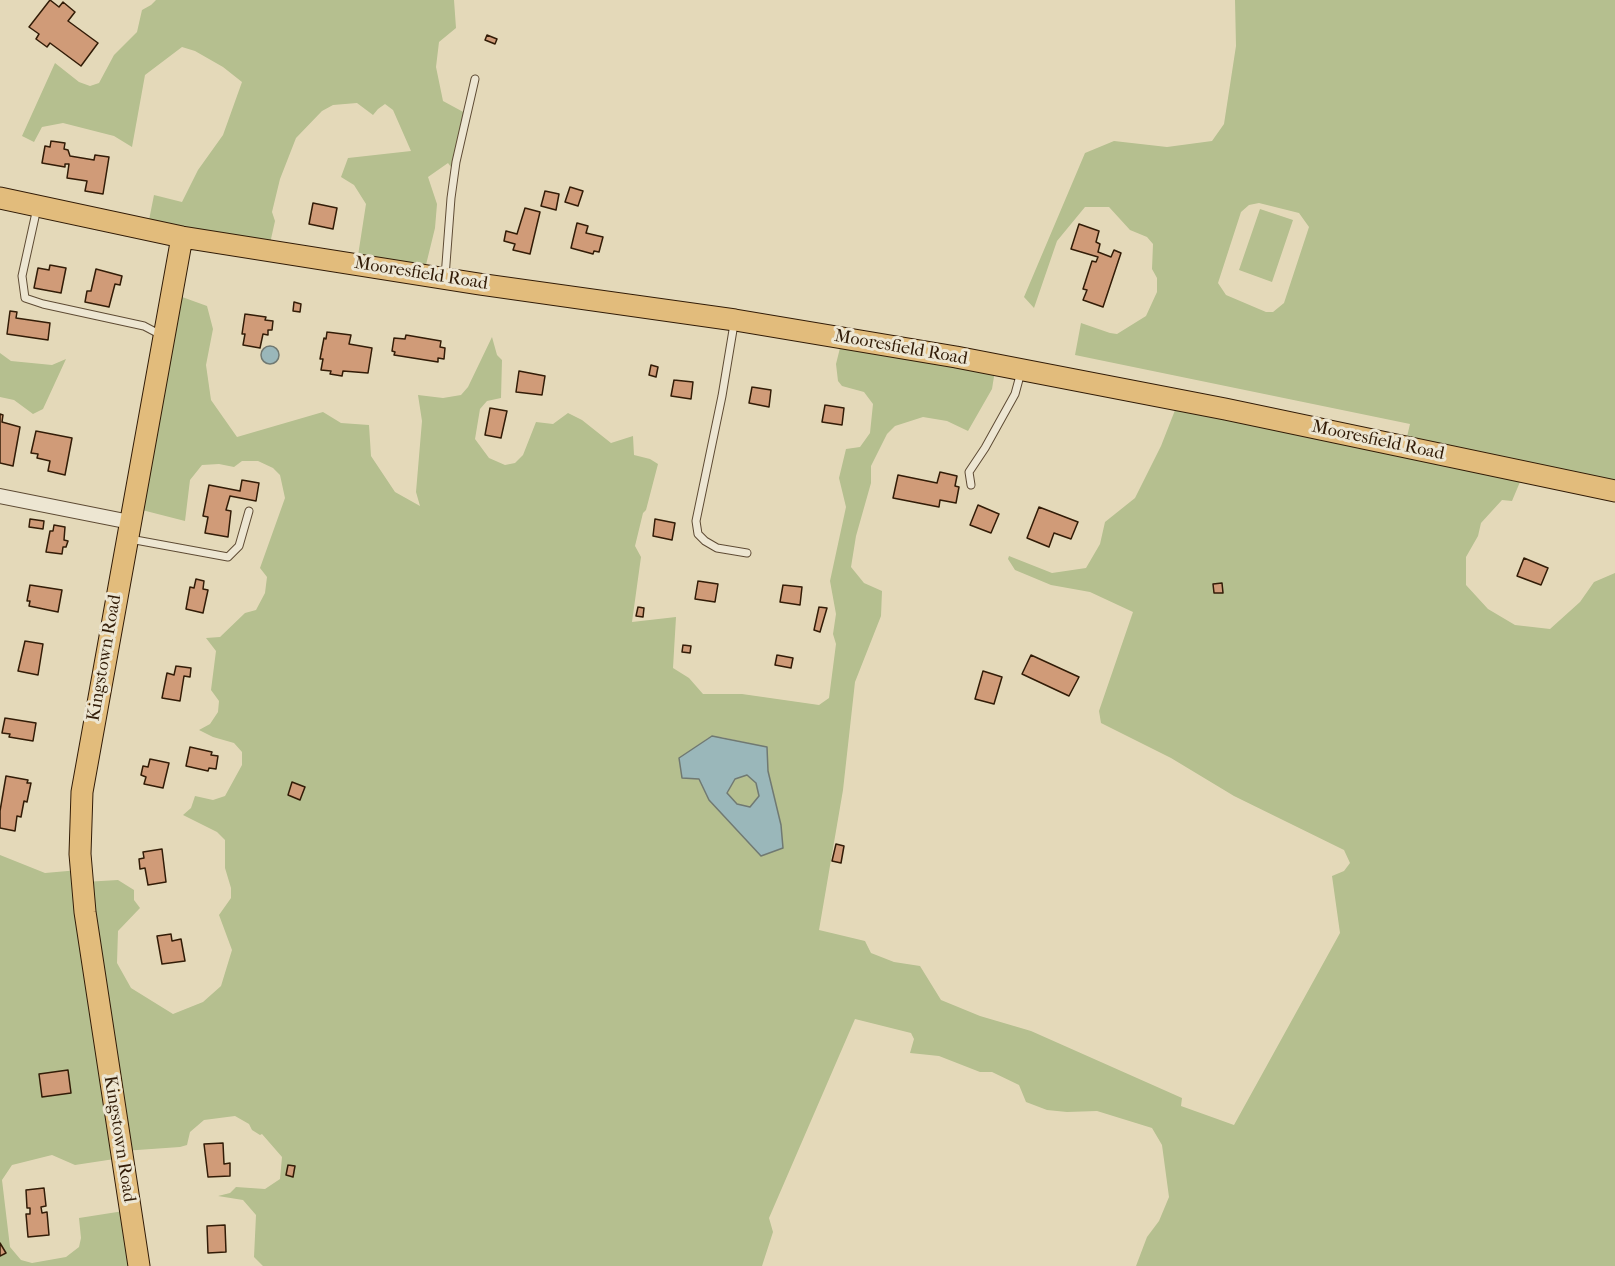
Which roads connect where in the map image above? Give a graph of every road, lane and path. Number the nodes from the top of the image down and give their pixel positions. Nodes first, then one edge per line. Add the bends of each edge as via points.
1 (475, 79) dead end
2 (0, 198) edge
3 (37, 206) junction
4 (182, 237) junction
5 (445, 278) junction
6 (735, 320) junction
7 (165, 337) junction
8 (1022, 370) junction
9 (971, 485) dead end
10 (1615, 491) edge
11 (0, 496) edge
12 (249, 512) dead end
13 (129, 530) junction
14 (747, 553) dead end
15 (139, 1266) edge

1 - 5 lane via 450,198
2 - 3 main road
3 - 4 main road
3 - 7 lane via 22,276 25,298 144,326
4 - 5 main road, Mooresfield Road
4 - 7 main road, Kingstown Road
5 - 6 main road, Mooresfield Road
6 - 8 main road, Mooresfield Road
6 - 14 lane via 696,521 698,534 705,541 717,548
7 - 13 main road, Kingstown Road
8 - 9 lane via 1016,394 969,472
8 - 10 main road, Mooresfield Road
11 - 13 street
12 - 13 lane via 239,546 228,557
13 - 15 main road, Kingstown Road via 82,792 80,854 85,912

